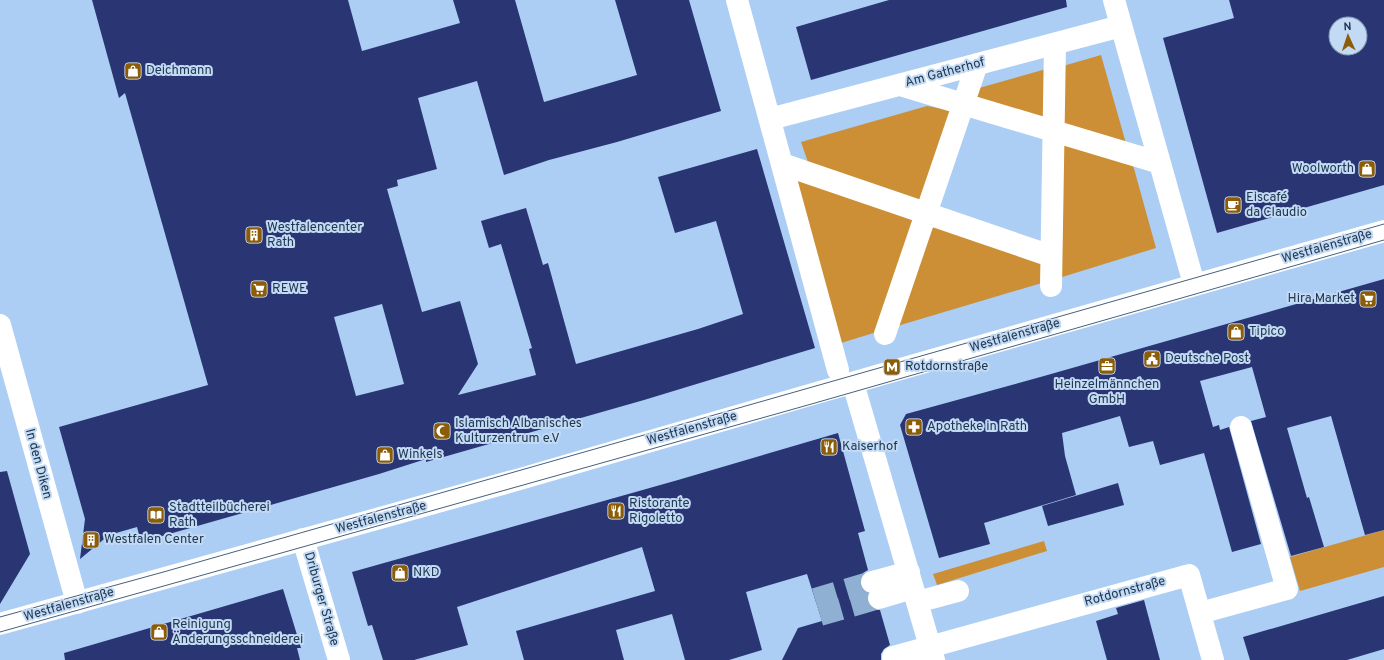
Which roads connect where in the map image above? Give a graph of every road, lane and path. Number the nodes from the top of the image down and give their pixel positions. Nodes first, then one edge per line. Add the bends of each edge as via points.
1 (737, 0) edge
2 (1114, 0) edge
3 (1121, 26) junction
4 (1054, 44) junction
5 (977, 64) junction
6 (900, 85) junction
7 (963, 104) junction
8 (770, 119) junction
9 (1053, 131) junction
10 (1160, 163) junction
11 (782, 164) junction
12 (926, 214) junction
13 (1384, 231) edge
14 (1051, 256) junction
15 (1194, 284) junction
16 (1051, 286) dead end
17 (0, 325) edge
18 (884, 334) dead end
19 (846, 376) junction
20 (1241, 427) dead end
21 (303, 539) junction
22 (913, 587) junction
23 (876, 590) tunnel mouth
24 (958, 591) dead end
25 (77, 603) junction
26 (1200, 613) junction
27 (0, 624) edge
28 (932, 653) edge
29 (893, 656) dead end
30 (339, 660) edge
31 (1213, 660) edge

1 - 8 street
2 - 3 street
3 - 4 street, Am Gatherhof
3 - 10 street
4 - 5 street, Am Gatherhof
4 - 9 street
5 - 6 street, Am Gatherhof
5 - 7 street
6 - 7 street
6 - 8 street, Am Gatherhof
7 - 9 street
7 - 12 street
8 - 11 street
9 - 10 street
9 - 14 street
10 - 15 street
11 - 12 street
11 - 19 street
12 - 14 street
12 - 18 street
13 - 15 street, Westfalenstraße
14 - 16 street
15 - 19 street, Westfalenstraße
17 - 25 street, In den Diken
19 - 21 street, Westfalenstraße via 520,479
19 - 22 street
20 - 26 street via 1287,589
21 - 25 street, Westfalenstraße
21 - 30 street, Driburger Straße
22 - 23 street
22 - 24 street
22 - 28 street
25 - 27 street, Westfalenstraße
26 - 28 street, Rotdornstraße via 1189,575
26 - 31 street, Rotdornstraße
28 - 29 street

